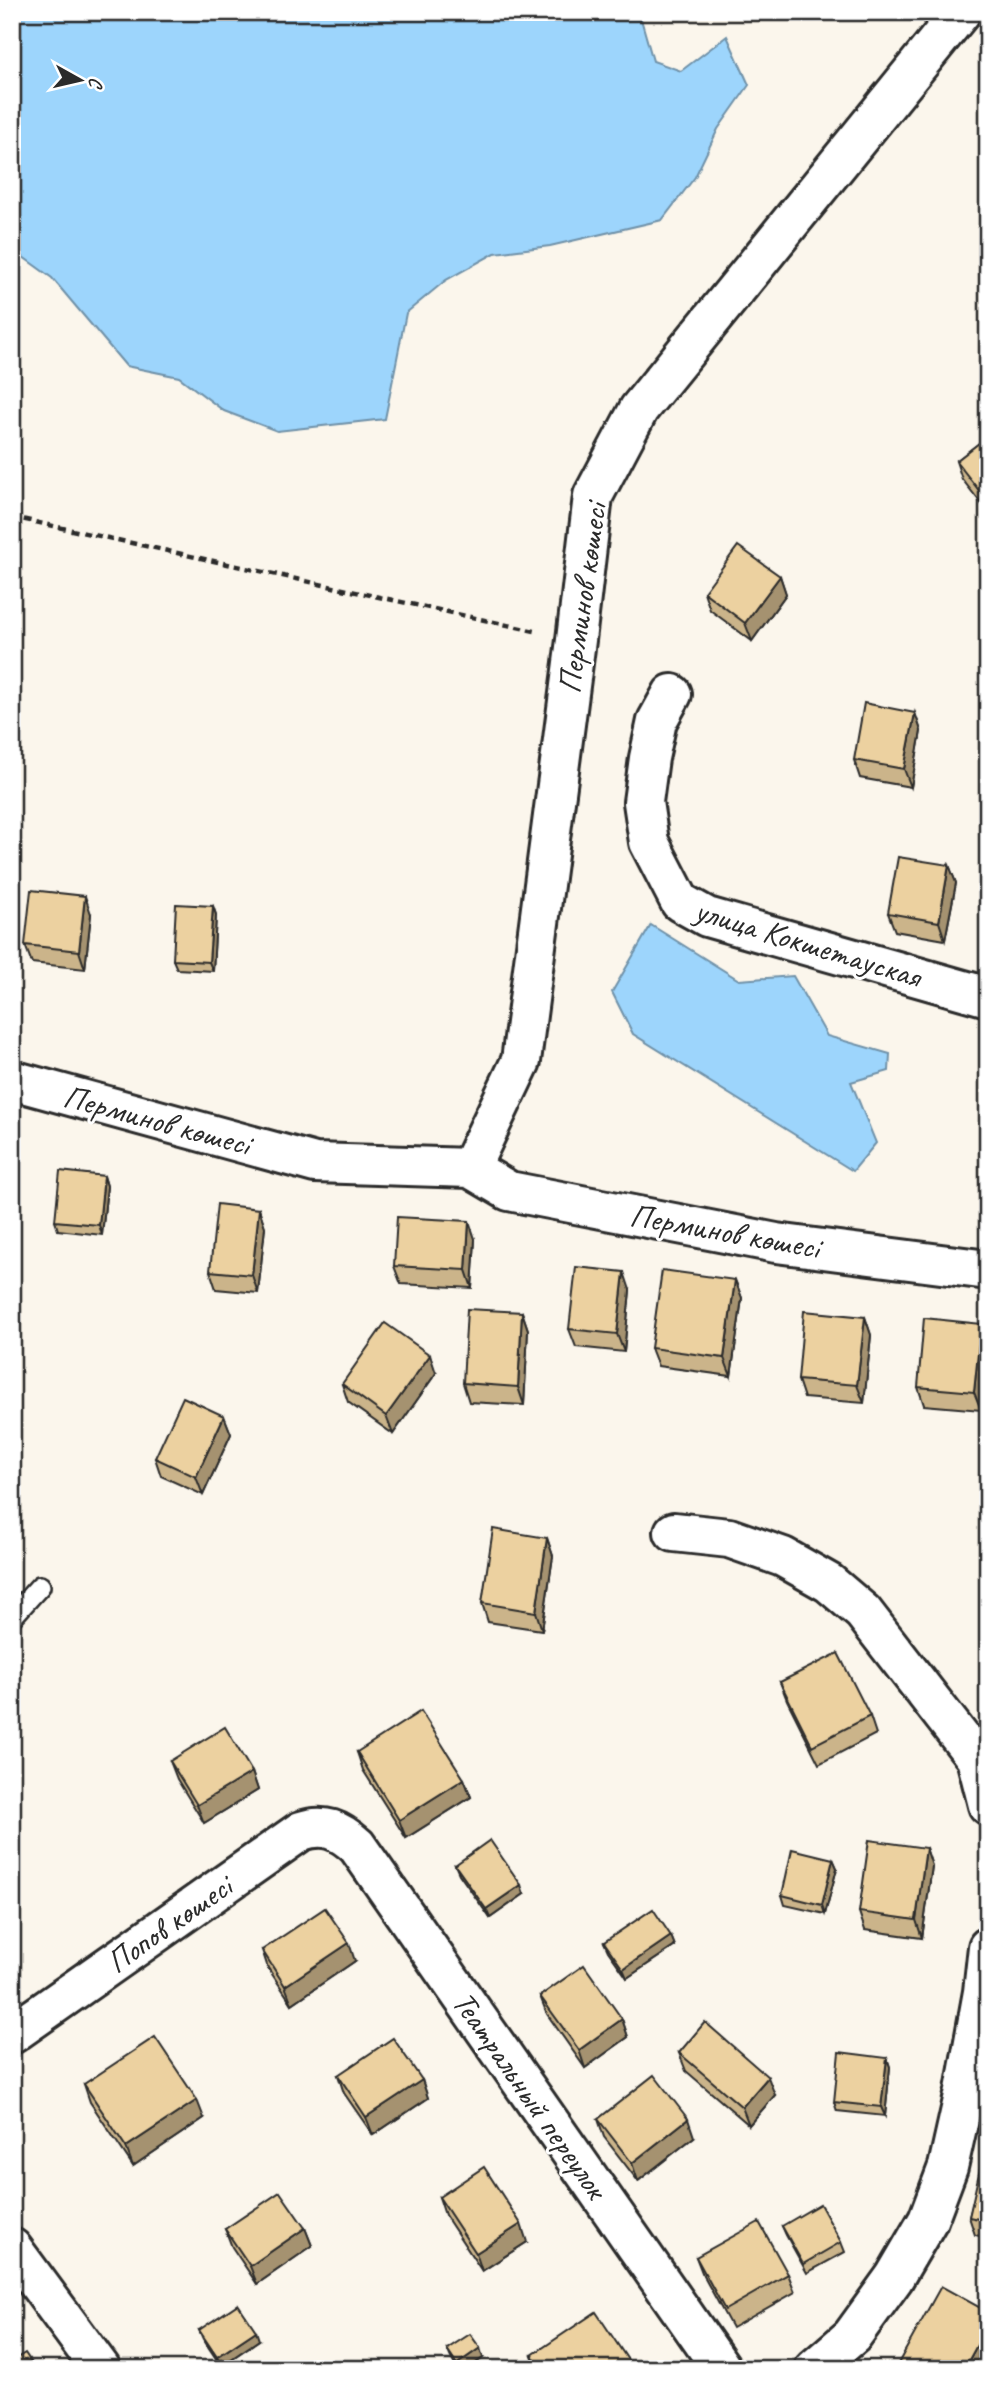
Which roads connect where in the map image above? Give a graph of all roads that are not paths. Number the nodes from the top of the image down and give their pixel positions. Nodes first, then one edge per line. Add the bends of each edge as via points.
1 (961, 12) edge
2 (672, 694) dead end
3 (988, 997) edge
4 (12, 1080) edge
5 (470, 1168) junction
6 (988, 1270) edge
7 (674, 1532) dead end
8 (40, 1586) dead end
9 (12, 1617) edge
10 (982, 1746) edge
11 (988, 1805) edge
12 (331, 1828) joint
13 (988, 1947) edge
14 (12, 2034) edge
15 (12, 2248) edge
16 (101, 2369) edge
17 (722, 2369) edge
18 (814, 2369) edge

1 - 5 street, Перминов көшесі via 639,409 593,496 521,1061
2 - 3 street, улица Кокшетауская via 657,721 643,802 649,842 680,902 707,918
4 - 5 street, Перминов көшесі via 315,1163
5 - 6 street, Перминов көшесі via 509,1191 776,1242
7 - 10 street via 729,1538 783,1558 830,1583 863,1612
8 - 9 lane
10 - 11 street
12 - 14 street, Попов көшесі via 301,1831
12 - 17 street, Театральный переулок via 356,1846
13 - 18 street via 957,2129 928,2220 852,2336
15 - 16 street

